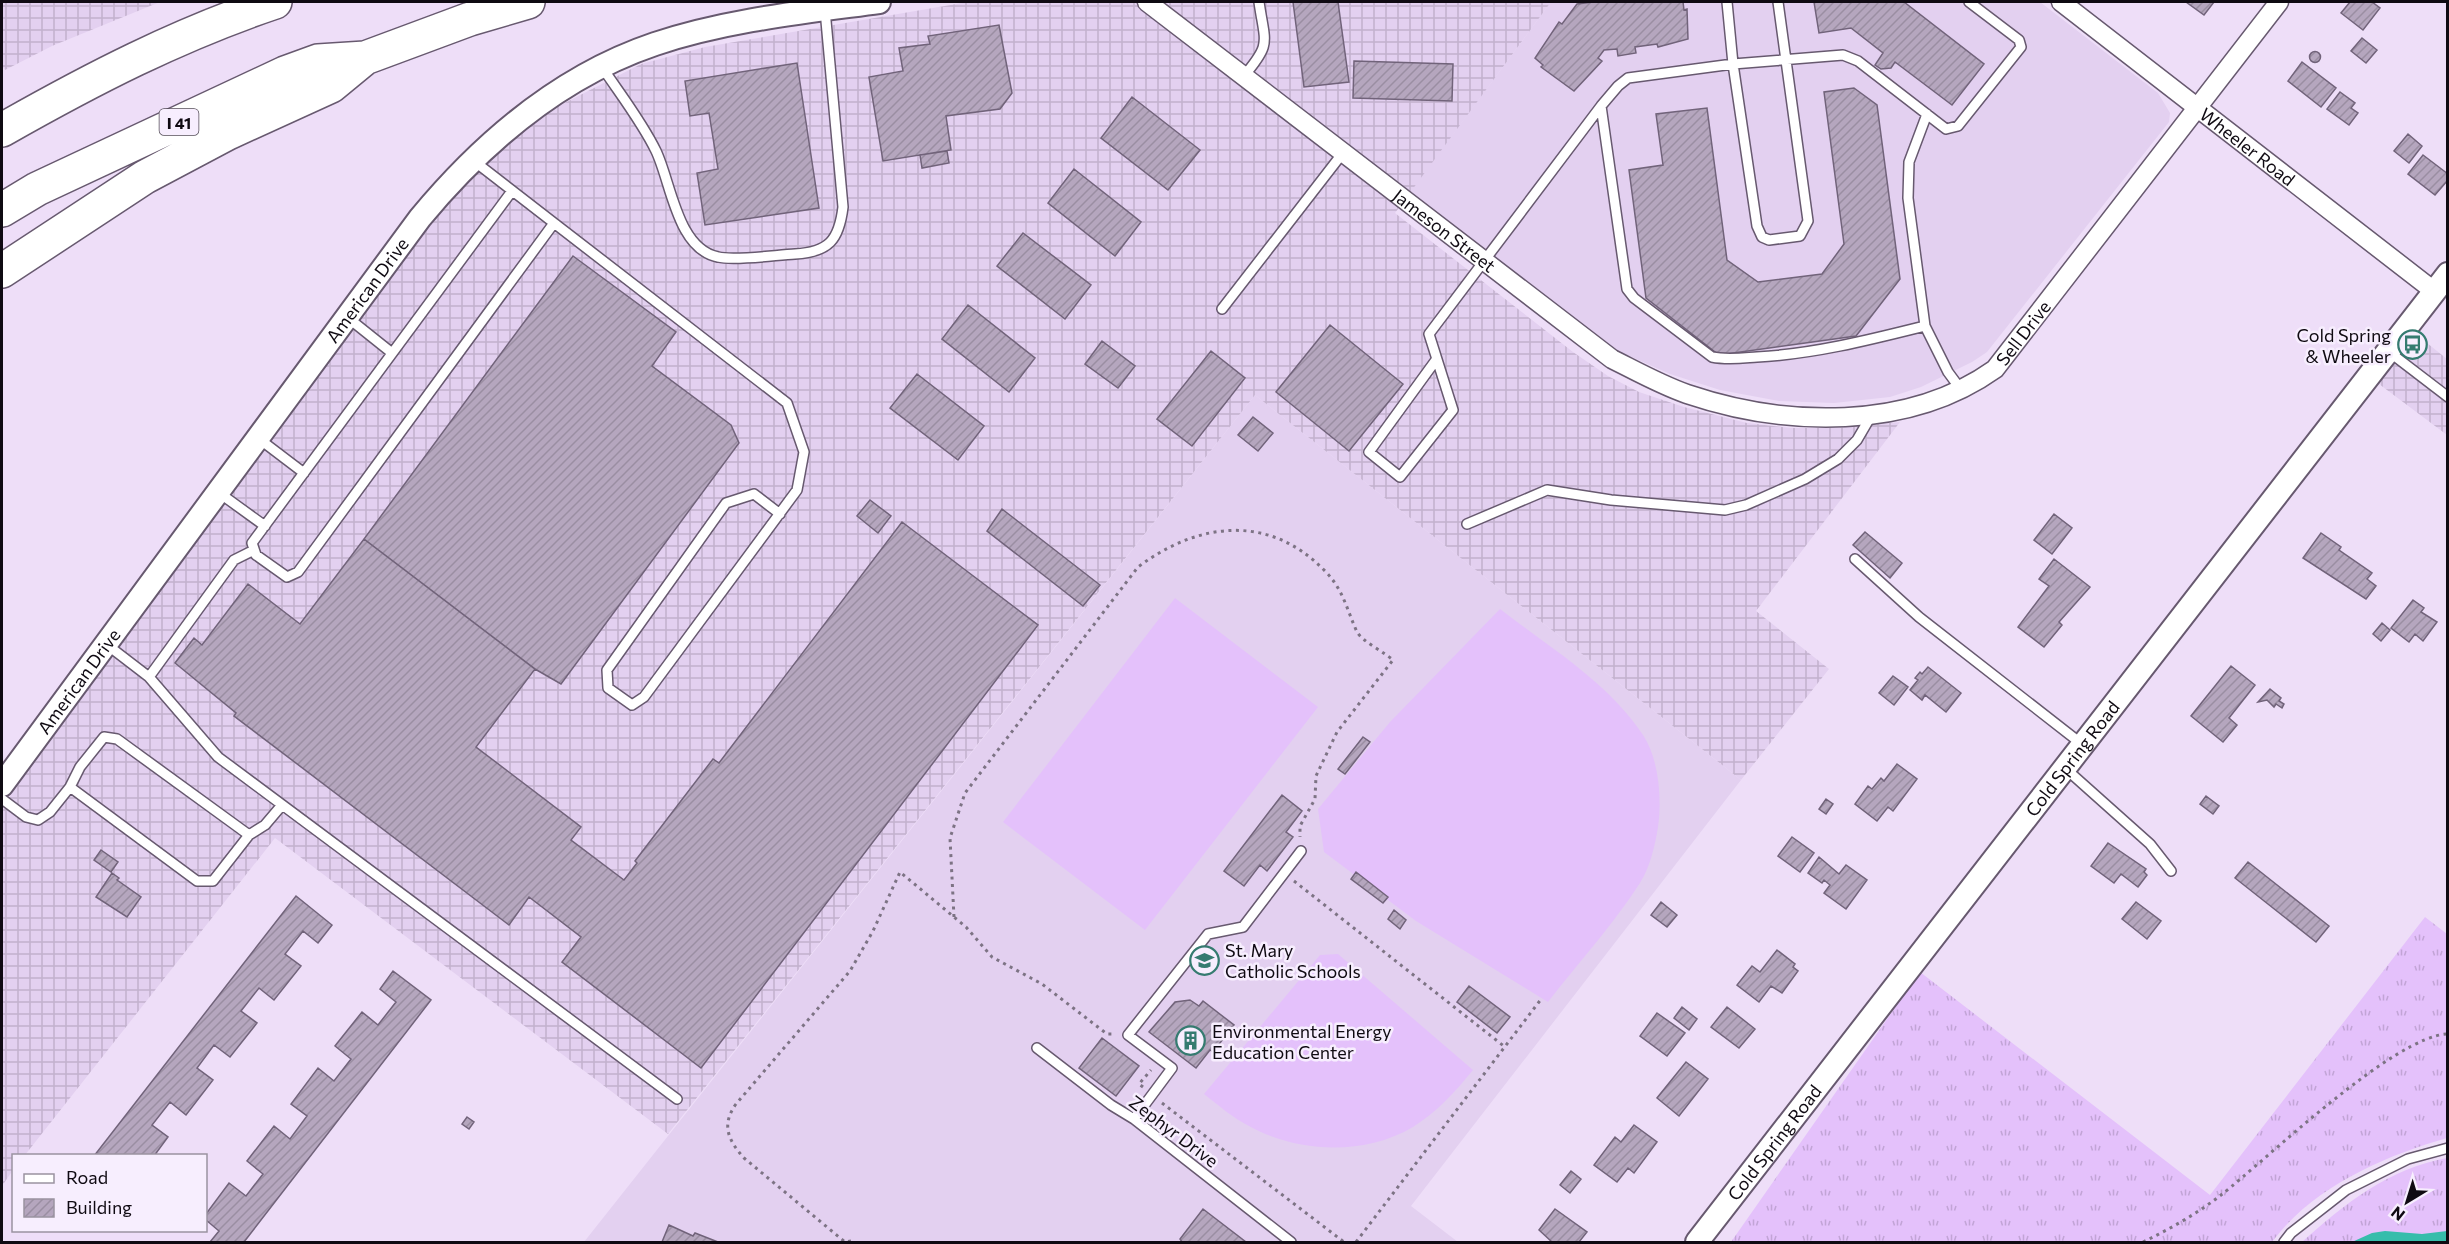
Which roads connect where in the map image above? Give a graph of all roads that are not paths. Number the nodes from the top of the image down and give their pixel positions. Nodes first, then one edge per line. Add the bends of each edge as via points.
1 (275, 2) edge
2 (528, 2) edge
3 (879, 2) edge
4 (1147, 2) edge
5 (1259, 2) edge
6 (1727, 2) edge
7 (1778, 2) edge
8 (1969, 2) edge
9 (2061, 2) edge
10 (2279, 2) edge
11 (825, 10) junction
12 (365, 58) junction
13 (1785, 60) junction
14 (1733, 64) junction
15 (602, 67) junction
16 (1243, 77) junction
17 (1601, 106) junction
18 (2198, 108) junction
19 (1928, 114) junction
20 (2, 129) edge
21 (1342, 154) junction
22 (472, 160) junction
23 (512, 191) junction
24 (2, 210) edge
25 (554, 223) junction
26 (1482, 261) junction
27 (2, 271) edge
28 (2441, 283) edge
29 (1222, 309) dead end
30 (347, 317) junction
31 (1924, 326) junction
32 (2388, 351) junction
33 (392, 353) junction
34 (1436, 360) junction
35 (1962, 391) junction
36 (2448, 397) edge
37 (1766, 412) joint
38 (1873, 414) junction
39 (258, 438) junction
40 (304, 473) junction
41 (218, 492) junction
42 (780, 514) junction
43 (1467, 524) dead end
44 (265, 526) junction
45 (255, 550) junction
46 (1855, 559) dead end
47 (106, 644) junction
48 (149, 677) junction
49 (2083, 745) junction
50 (2065, 768) junction
51 (2, 785) edge
52 (70, 787) junction
53 (2, 799) edge
54 (282, 805) junction
55 (249, 835) junction
56 (1300, 851) road end
57 (2171, 871) dead end
58 (1037, 1048) dead end
59 (677, 1099) dead end
60 (1134, 1119) junction
61 (2448, 1148) edge
62 (1291, 1242) edge
63 (1697, 1242) edge
64 (2284, 1242) edge

1 - 20 highway via 117,66
2 - 12 highway, I 41
3 - 11 street, American Drive
4 - 16 street, Jameson Street
5 - 16 lane via 1266,46
6 - 14 lane
7 - 13 lane
8 - 19 lane via 2019,40 2021,47 1958,126 1946,129
9 - 18 street, Wheeler Road
10 - 18 street, Sell Drive
11 - 15 street, American Drive via 678,38
11 - 15 lane via 843,207 841,225 832,242 816,253 717,257 697,245 683,227 656,151
12 - 24 highway, I 41 via 318,61 285,73 37,189
12 - 27 highway via 331,86 228,133 145,177
13 - 14 lane
13 - 14 lane via 1808,221 1800,236 1769,240 1762,237 1757,226
13 - 19 lane via 1843,55 1858,61
14 - 17 lane via 1628,78
15 - 22 street, American Drive via 534,109
16 - 21 street, Jameson Street
17 - 26 lane
17 - 31 lane via 1627,289 1712,357 1786,356 1860,343
18 - 28 street, Wheeler Road
18 - 35 street, Sell Drive via 2012,349 1995,369
19 - 31 lane via 1909,162 1908,198
21 - 26 street, Jameson Street
21 - 29 lane
22 - 23 lane
22 - 30 street, American Drive via 420,218
23 - 25 lane
23 - 33 lane
25 - 42 lane via 787,403 804,452 797,490
25 - 45 lane via 298,572 287,577 256,555
26 - 34 lane via 1429,334
26 - 37 street, Jameson Street via 1612,359 1687,394
28 - 32 street, Cold Spring Road
30 - 33 lane
30 - 39 street, American Drive
31 - 35 lane
32 - 36 lane
32 - 49 street, Cold Spring Road
33 - 40 lane
34 - 34 lane via 1369,452 1400,477 1453,410
35 - 38 street, Sell Drive
37 - 38 street, Sell Drive via 1808,417
38 - 43 lane via 1857,440 1838,459 1805,480 1746,505 1725,510 1695,508 1546,490
39 - 40 lane
39 - 41 street, American Drive
40 - 44 lane
41 - 44 lane
41 - 47 street, American Drive
42 - 42 lane via 644,697 632,705 609,688 607,670 726,503 754,494
44 - 45 lane via 252,543
45 - 48 lane via 234,560
46 - 49 lane via 1919,617
47 - 48 lane
47 - 51 street, American Drive
48 - 54 lane via 207,747
49 - 50 street, Cold Spring Road
50 - 57 lane via 2150,844
50 - 63 street, Cold Spring Road
52 - 53 lane via 50,812 38,819 26,816
52 - 55 lane via 197,881 213,881
52 - 55 lane via 104,737 117,739
54 - 55 lane via 265,825
54 - 59 lane
56 - 60 lane via 1243,927 1208,934 1128,1035 1172,1068
58 - 60 lane, Zephyr Drive
60 - 62 lane, Zephyr Drive
61 - 64 lane via 2408,1159 2346,1190

